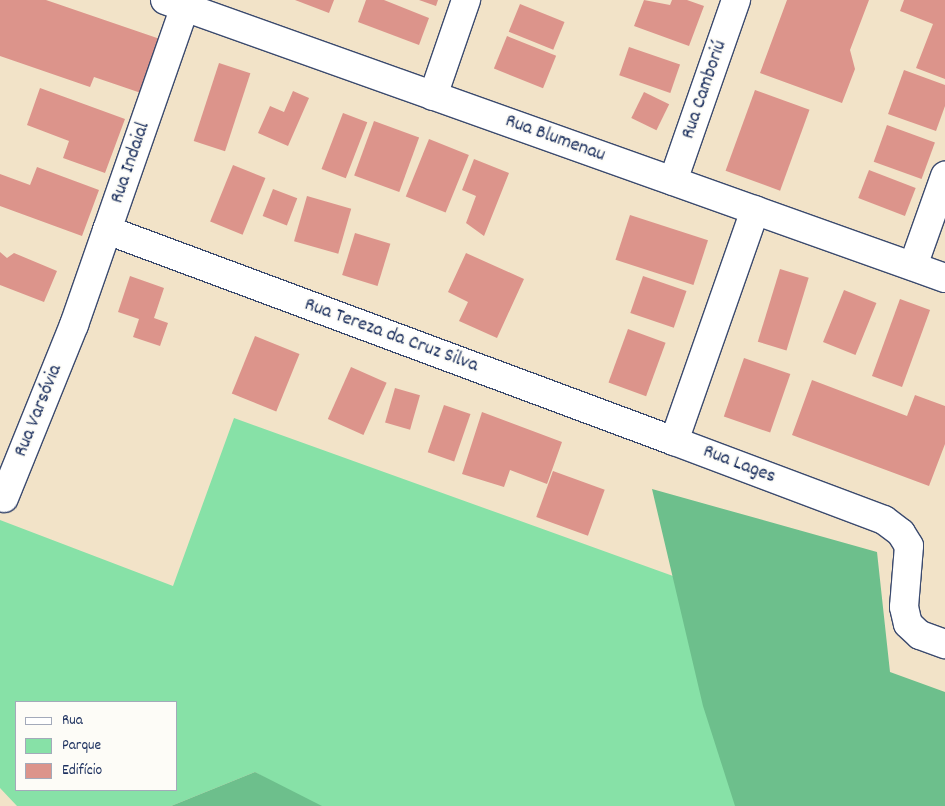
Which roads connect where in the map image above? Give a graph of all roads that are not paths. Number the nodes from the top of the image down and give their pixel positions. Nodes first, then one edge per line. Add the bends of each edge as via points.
1 (466, 0) edge
2 (736, 0) edge
3 (179, 2) edge
4 (433, 96) junction
5 (945, 176) edge
6 (673, 181) junction
7 (755, 210) junction
8 (107, 230) junction
9 (913, 266) junction
10 (945, 278) edge
11 (74, 325) joint
12 (674, 441) junction
13 (4, 498) dead end
14 (945, 644) edge

1 - 4 street
2 - 6 street, Rua Camboriú
3 - 4 street, Rua Blumenau
3 - 8 street, Rua Indaial
4 - 6 street, Rua Blumenau
5 - 9 street
6 - 7 street, Rua Blumenau
7 - 9 street, Rua Blumenau
7 - 12 street
8 - 11 street, Rua Indaial
8 - 12 street, Rua Tereza da Cruz Silva
9 - 10 street, Rua Blumenau
11 - 13 street, Rua Varsóvia
12 - 14 street, Rua Lages via 890,524 909,546 904,607 908,624 920,636

